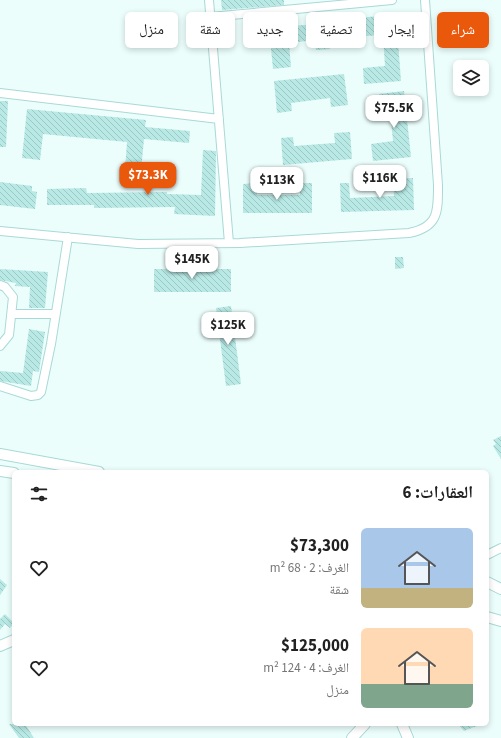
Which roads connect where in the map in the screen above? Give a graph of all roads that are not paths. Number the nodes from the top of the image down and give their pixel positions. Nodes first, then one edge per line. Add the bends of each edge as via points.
1 (209, 0) edge
2 (392, 0) edge
3 (425, 0) edge
4 (210, 12) edge
5 (235, 15) edge
6 (212, 48) edge
7 (0, 93) edge
8 (218, 119) junction
9 (0, 231) edge
10 (68, 237) junction
11 (229, 243) junction
12 (0, 285) edge
13 (12, 314) junction
14 (55, 314) junction
15 (0, 346) edge
16 (0, 386) edge
17 (0, 454) edge
18 (88, 470) edge
19 (0, 471) edge
20 (12, 473) edge
21 (501, 548) edge
22 (489, 554) edge
23 (489, 583) edge
24 (501, 589) edge
25 (489, 618) edge
26 (501, 621) edge
27 (12, 641) edge
28 (0, 646) edge
29 (363, 726) edge
30 (403, 726) edge
31 (352, 738) edge
32 (408, 738) edge

1 - 4 street
2 - 5 street
3 - 11 street via 438,184 438,210 432,222 424,230 409,233
6 - 8 street
7 - 8 street
8 - 11 street
9 - 10 street
10 - 11 street via 138,244
10 - 14 street
12 - 13 street via 5,286 13,297
13 - 14 street
13 - 15 street via 9,335
14 - 16 street via 41,392 31,396
17 - 18 street
19 - 20 street
21 - 22 street
23 - 24 street
25 - 26 street
27 - 28 street
29 - 31 street
30 - 32 street

